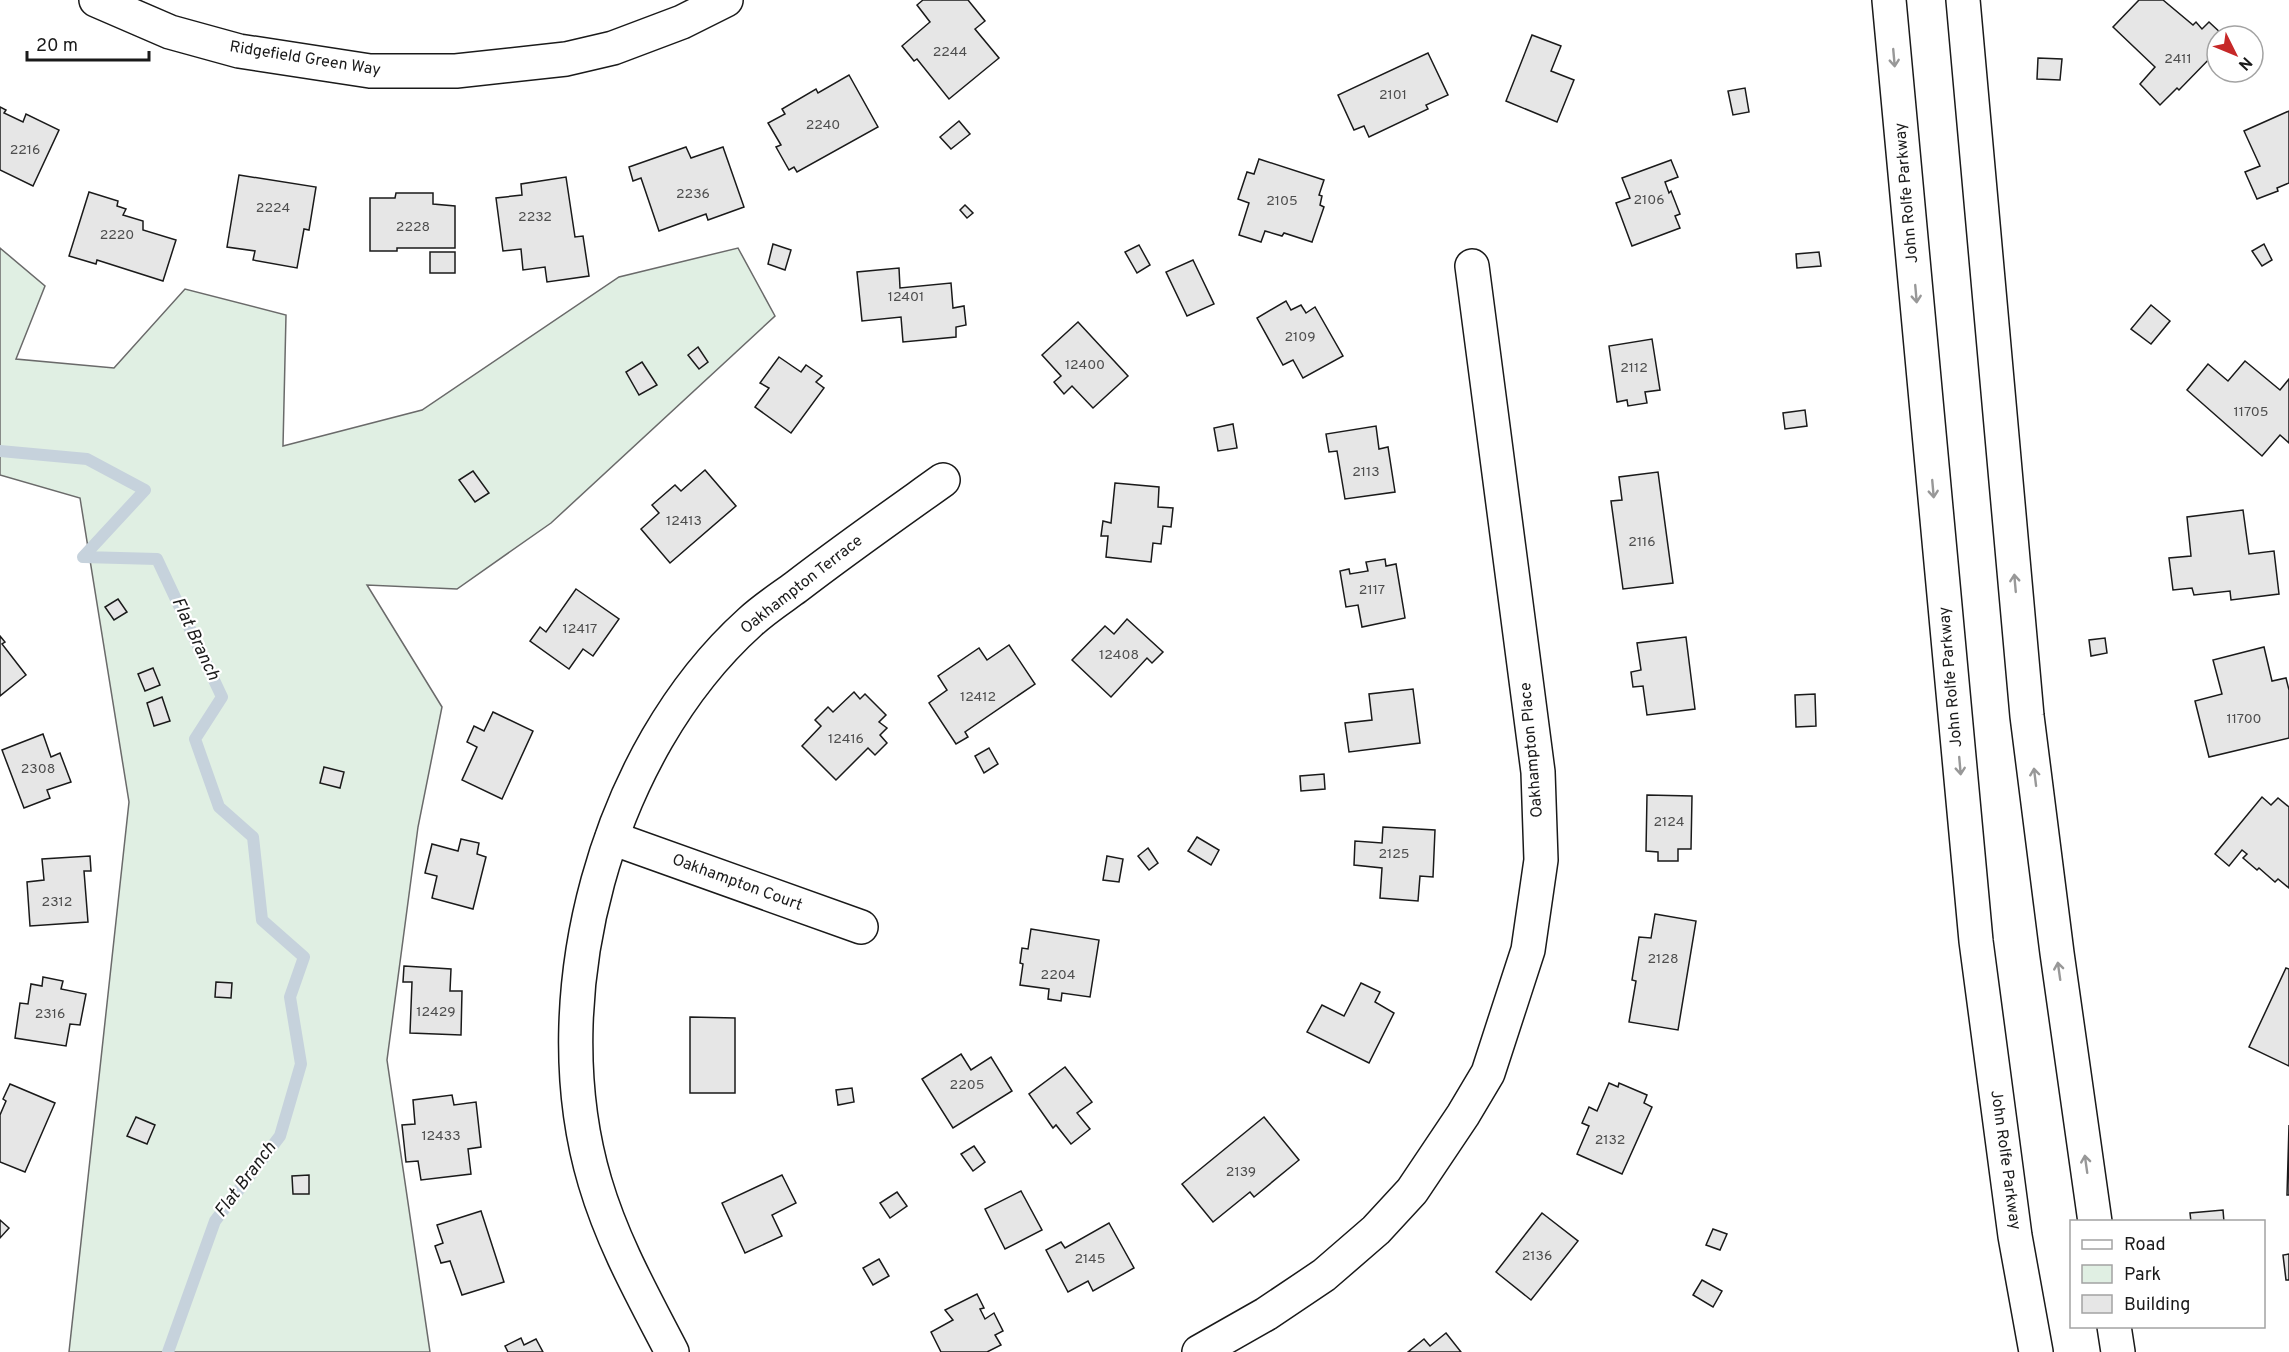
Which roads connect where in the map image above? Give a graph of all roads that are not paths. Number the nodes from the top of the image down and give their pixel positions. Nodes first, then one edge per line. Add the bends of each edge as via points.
1 (96, 0) edge
2 (726, 0) edge
3 (1889, 0) edge
4 (1963, 0) edge
5 (1472, 266) dead end
6 (943, 480) dead end
7 (612, 838) junction
8 (861, 927) dead end
9 (2095, 1220) edge
10 (2114, 1328) edge
11 (672, 1352) edge
12 (1198, 1352) edge
13 (2036, 1352) edge
14 (2118, 1352) edge

1 - 2 street, Ridgefield Green Way via 170,32 239,51 370,71 456,71 566,59 613,48 682,22
3 -> 13 street, John Rolfe Parkway via 1976,941 2015,1236
9 -> 4 street via 2027,716
5 - 12 street, Oakhampton Place via 1538,772 1540,860 1528,950 1488,1073 1412,1191 1376,1230 1324,1275 1266,1314
6 - 7 street, Oakhampton Terrace via 750,622 711,664 677,706 647,759
7 - 8 street, Oakhampton Court
7 - 11 street, Oakhampton Terrace via 582,951 575,1044 579,1107 594,1180 616,1244
10 - 14 street

